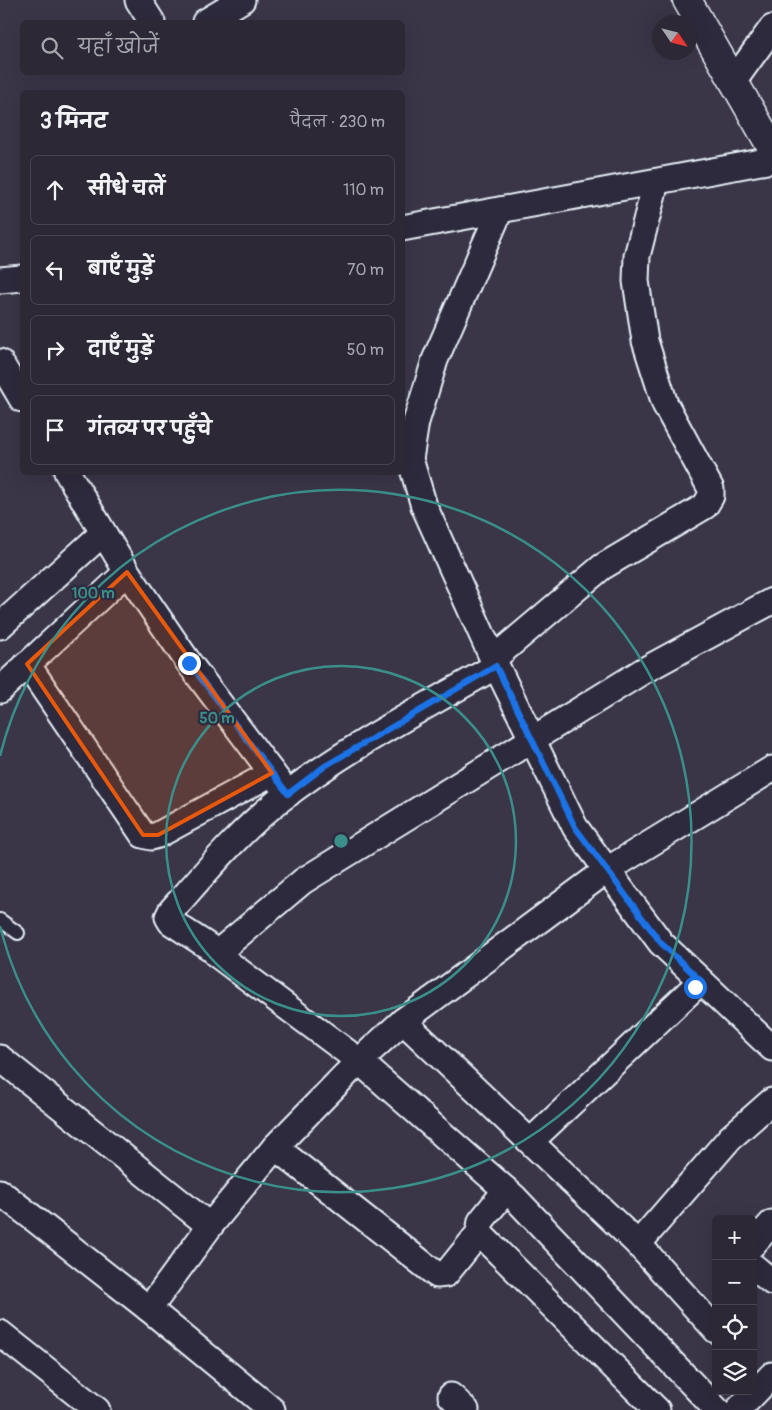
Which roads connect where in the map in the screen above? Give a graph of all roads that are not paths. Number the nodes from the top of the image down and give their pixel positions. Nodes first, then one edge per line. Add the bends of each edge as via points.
1 (138, 0) edge
2 (242, 0) edge
3 (687, 0) edge
4 (151, 20) edge
5 (208, 20) edge
6 (772, 28) edge
7 (733, 82) junction
8 (772, 148) edge
9 (772, 160) edge
10 (656, 182) junction
11 (500, 210) junction
12 (405, 227) edge
13 (20, 278) edge
14 (0, 280) edge
15 (0, 362) edge
16 (20, 396) edge
17 (69, 475) edge
18 (103, 534) junction
19 (127, 572) junction
20 (772, 601) edge
21 (1, 622) edge
22 (494, 663) junction
23 (27, 664) junction
24 (0, 690) edge
25 (532, 739) junction
26 (772, 770) edge
27 (272, 773) junction
28 (288, 794) junction
29 (607, 870) junction
30 (0, 920) edge
31 (18, 933) dead end
32 (217, 952) junction
33 (701, 981) junction
34 (403, 1021) junction
35 (772, 1048) edge
36 (0, 1058) edge
37 (359, 1061) junction
38 (772, 1101) edge
39 (531, 1141) junction
40 (275, 1147) junction
41 (506, 1190) junction
42 (0, 1192) edge
43 (772, 1223) edge
44 (210, 1226) junction
45 (479, 1233) junction
46 (757, 1240) edge
47 (638, 1244) junction
48 (757, 1269) edge
49 (772, 1282) edge
50 (149, 1309) junction
51 (712, 1326) edge
52 (0, 1333) edge
53 (765, 1380) edge
54 (97, 1410) edge
55 (272, 1410) edge
56 (657, 1410) edge
57 (717, 1410) edge
58 (738, 1410) edge

1 - 4 street
2 - 5 street
3 - 7 street
6 - 7 street
7 - 8 street
9 - 10 street
10 - 11 street
10 - 22 street via 637,256 636,281 645,341 665,404 712,489 711,496 705,506 602,566
11 - 12 street
11 - 22 street via 435,360 416,422 410,459 424,506
13 - 14 street
15 - 16 street
17 - 18 street
18 - 19 street
18 - 21 street
19 - 23 street
19 - 27 street via 189,663
20 - 25 street via 643,670
22 - 25 street
22 - 28 street via 325,766
23 - 24 street
23 - 27 street via 143,835 158,835
25 - 29 street via 575,827
25 - 32 street via 292,889
26 - 29 street
27 - 28 street
28 - 32 street via 225,850 168,916 171,922
29 - 33 street via 661,943
29 - 34 street
30 - 31 lane
32 - 37 street via 220,958
33 - 35 street
33 - 39 street
34 - 37 street
34 - 39 street
36 - 44 street
37 - 40 street
37 - 41 street
38 - 47 street via 730,1138
39 - 47 street
40 - 44 street
40 - 45 street via 436,1275 446,1274
41 - 45 street via 481,1221
41 - 57 street
42 - 50 street
43 - 46 street
44 - 50 street
45 - 56 street
47 - 51 street
48 - 49 street
50 - 55 street
52 - 54 street
53 - 58 street

